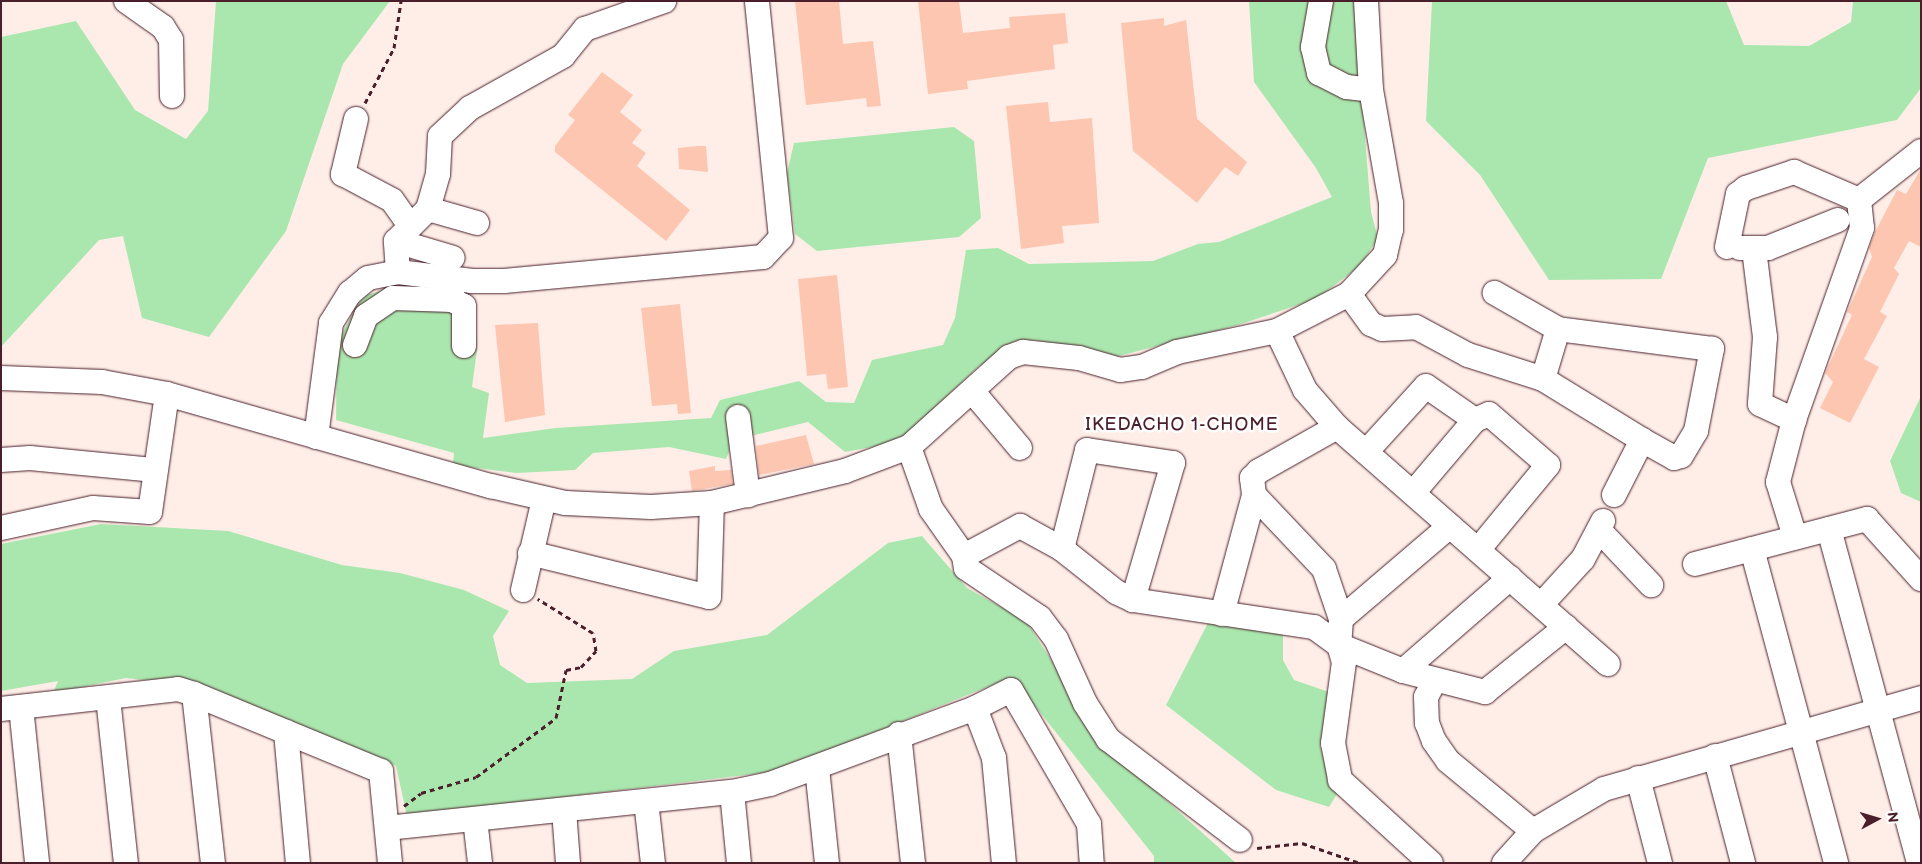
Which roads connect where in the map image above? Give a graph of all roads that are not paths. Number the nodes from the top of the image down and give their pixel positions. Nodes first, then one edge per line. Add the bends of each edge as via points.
1 (126, 1) edge
2 (664, 1) edge
3 (757, 1) edge
4 (1321, 1) edge
5 (1366, 1) edge
6 (1370, 90) junction
7 (172, 96) dead end
8 (356, 119) road end
9 (1921, 150) edge
10 (1851, 196) junction
11 (428, 209) junction
12 (1838, 220) dead end
13 (477, 223) dead end
14 (403, 233) junction
15 (1754, 249) junction
16 (398, 272) junction
17 (453, 279) junction
18 (1349, 294) junction
19 (1495, 294) dead end
20 (1558, 329) junction
21 (1277, 331) junction
22 (355, 345) dead end
23 (464, 346) dead end
24 (1, 378) edge
25 (1543, 379) junction
26 (973, 392) junction
27 (167, 394) junction
28 (738, 417) dead end
29 (1476, 420) junction
30 (1794, 420) junction
31 (1338, 427) junction
32 (316, 437) junction
33 (1642, 440) junction
34 (909, 447) junction
35 (1020, 448) dead end
36 (1366, 452) junction
37 (1, 460) edge
38 (155, 470) junction
39 (1413, 493) junction
40 (748, 495) junction
41 (1254, 495) junction
42 (1614, 495) dead end
43 (544, 499) junction
44 (712, 503) junction
45 (1450, 526) junction
46 (1, 528) edge
47 (1829, 528) junction
48 (1795, 537) junction
49 (1062, 549) junction
50 (1752, 549) junction
51 (1478, 550) junction
52 (530, 553) junction
53 (964, 556) junction
54 (1695, 564) dead end
55 (1917, 567) edge
56 (1510, 578) junction
57 (1651, 585) dead end
58 (523, 590) road end
59 (1134, 600) junction
60 (1541, 605) junction
61 (1222, 614) junction
62 (1341, 619) junction
63 (1566, 627) junction
64 (1339, 645) junction
65 (1608, 664) dead end
66 (1403, 671) junction
67 (1435, 680) junction
68 (194, 694) junction
69 (108, 698) junction
70 (1921, 698) edge
71 (11, 708) edge
72 (975, 708) junction
73 (1878, 710) junction
74 (286, 732) junction
75 (1801, 732) junction
76 (899, 734) junction
77 (1715, 756) junction
78 (816, 768) junction
79 (1638, 778) junction
80 (732, 792) junction
81 (646, 801) junction
82 (564, 810) junction
83 (475, 819) junction
84 (387, 824) junction
85 (1533, 831) junction
86 (1240, 840) road end
87 (37, 863) edge
88 (126, 863) edge
89 (213, 863) edge
90 (298, 863) edge
91 (390, 863) edge
92 (480, 863) edge
93 (568, 863) edge
94 (653, 863) edge
95 (740, 863) edge
96 (827, 863) edge
97 (913, 863) edge
98 (1004, 863) edge
99 (1092, 863) edge
100 (1431, 863) edge
101 (1504, 863) edge
102 (1659, 863) edge
103 (1743, 863) edge
104 (1836, 863) edge
105 (1919, 863) edge

1 - 7 street via 163,27 170,40
2 - 11 street via 585,29 563,56 470,108 440,136 438,174
3 - 17 street via 781,238 762,257 504,281
4 - 6 street via 1313,46 1319,73 1348,87
5 - 6 street
6 - 18 street via 1391,203 1391,230 1385,255
8 - 14 street via 343,174 392,200
9 - 10 street
10 - 15 street via 1794,172 1746,188 1738,194 1721,247
10 - 30 street via 1862,228
11 - 13 street
11 - 14 street
12 - 15 street via 1768,248
14 - 16 street
14 - 17 street
15 - 30 street via 1766,337 1760,404
16 - 17 street
16 - 32 street via 368,278 350,293 331,323
17 - 22 street via 393,298 366,316
17 - 23 street via 464,306
18 - 21 street
18 - 25 street via 1371,324 1382,329 1416,327 1468,355
19 - 20 street
20 - 25 street
20 - 33 street via 1712,349 1696,432 1681,456 1674,458
21 - 26 street via 1176,352 1142,367 1120,370 1079,358 1023,352 1004,360
21 - 31 street via 1305,390
24 - 27 street via 102,382
25 - 33 street
26 - 34 street
26 - 35 street
27 - 32 street
27 - 38 street
28 - 40 street
29 - 36 street via 1426,386
29 - 39 street
29 - 51 street via 1489,414 1548,465
30 - 48 street via 1778,482
31 - 36 street
31 - 41 street via 1259,471 1252,478
32 - 43 street
33 - 42 street
34 - 40 street via 845,471
34 - 53 street via 931,509
36 - 39 street
37 - 38 street via 30,458
38 - 46 street via 150,512 93,508
39 - 45 street
40 - 44 street
41 - 61 street
41 - 62 street via 1324,569
43 - 44 street via 610,507
43 - 52 street
44 - 52 street via 709,597
45 - 51 street
45 - 62 street
47 - 48 street
47 - 55 street via 1867,518
47 - 73 street
48 - 50 street
49 - 53 street via 1020,526
49 - 59 street via 1116,592
49 - 59 street via 1087,450 1173,463
50 - 54 street
50 - 75 street
51 - 56 street
52 - 58 street
53 - 86 street via 966,568 1040,618 1051,632 1085,703 1108,739
56 - 60 street
56 - 66 street
57 - 60 street via 1601,526 1583,559
59 - 61 street
60 - 63 street
61 - 64 street via 1314,627
62 - 64 street
63 - 65 street
63 - 67 street via 1486,692
64 - 66 street
64 - 100 street via 1344,662 1333,743 1340,780
66 - 67 street
67 - 85 street via 1426,697 1427,723 1434,741 1448,761
68 - 69 street via 178,689
68 - 74 street
68 - 89 street
69 - 71 street
69 - 88 street
70 - 73 street
71 - 87 street
72 - 76 street
72 - 98 street via 994,758
72 - 99 street via 1011,690 1089,824
73 - 75 street
73 - 105 street
74 - 84 street via 381,771
74 - 90 street
75 - 77 street
75 - 104 street
76 - 78 street
76 - 97 street
77 - 79 street
77 - 103 street
78 - 80 street
78 - 96 street
79 - 85 street via 1604,789
79 - 102 street
80 - 81 street
80 - 95 street
81 - 82 street
81 - 94 street
82 - 83 street
82 - 93 street
83 - 84 street
83 - 92 street
84 - 91 street
85 - 101 street

